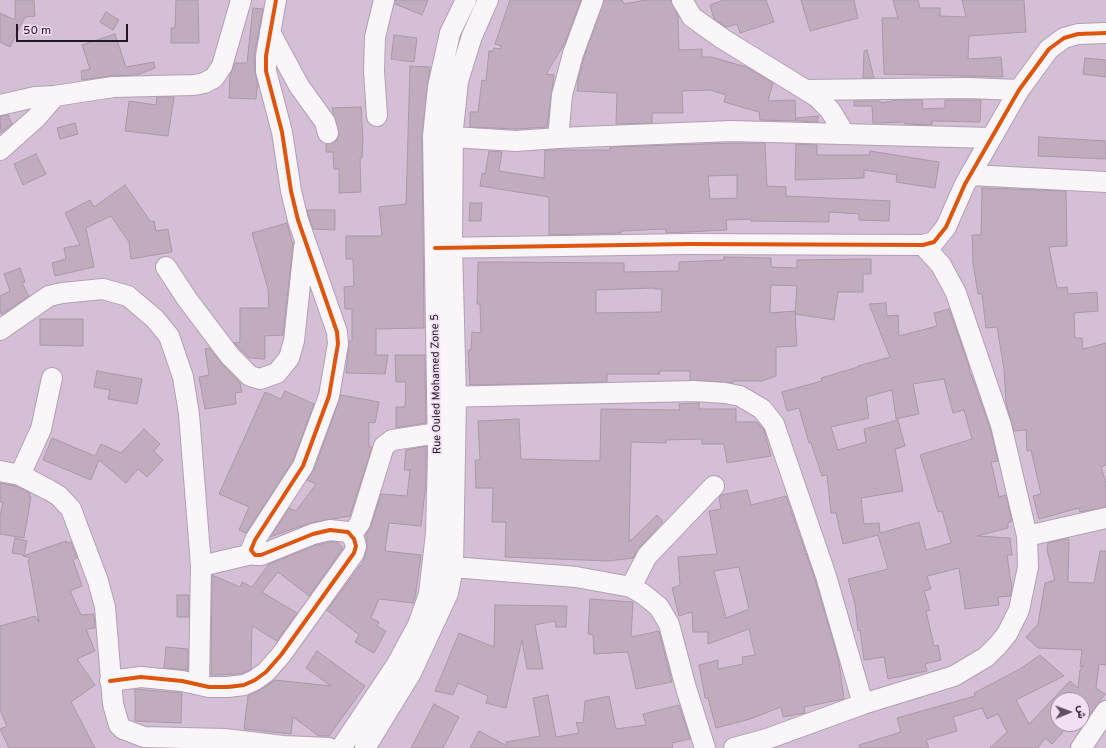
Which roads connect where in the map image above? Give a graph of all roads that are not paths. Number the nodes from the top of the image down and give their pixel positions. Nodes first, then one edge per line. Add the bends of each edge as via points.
1 (242, 0) edge
2 (276, 0) edge
3 (384, 0) edge
4 (466, 0) edge
5 (488, 0) edge
6 (593, 0) edge
7 (687, 2) edge
8 (270, 32) junction
9 (1106, 33) edge
10 (806, 90) junction
11 (1019, 90) junction
12 (55, 96) junction
13 (0, 105) edge
14 (378, 116) dead end
15 (328, 133) dead end
16 (844, 133) junction
17 (453, 137) junction
18 (558, 138) junction
19 (991, 138) junction
20 (0, 150) edge
21 (970, 175) junction
22 (1106, 182) edge
23 (305, 243) junction
24 (923, 245) junction
25 (444, 247) junction
26 (166, 267) dead end
27 (0, 330) edge
28 (52, 378) dead end
29 (446, 397) junction
30 (438, 433) junction
31 (0, 471) edge
32 (20, 475) junction
33 (714, 486) dead end
34 (1106, 518) edge
35 (351, 534) junction
36 (1027, 536) junction
37 (252, 554) junction
38 (201, 566) junction
39 (443, 567) junction
40 (631, 587) junction
41 (110, 682) junction
42 (198, 684) junction
43 (863, 704) junction
44 (1106, 711) edge
45 (330, 748) edge
46 (342, 748) edge
47 (365, 748) edge
48 (706, 748) edge
49 (734, 748) edge
50 (1081, 748) edge

1 - 12 street via 222,66 214,78 204,83 114,87
2 - 8 street
3 - 14 street via 375,37 374,71
4 - 25 street, Rue Ouled Mohamed Zone 5 via 450,33 438,86 433,136
5 - 17 street, Rue Ouled Mohamed Zone 5 via 472,36 458,81
6 - 18 street via 573,54 562,95
7 - 10 street via 692,17
8 - 15 street via 299,86 325,122
8 - 23 street via 266,71 282,132 291,191
9 - 11 street via 1078,34 1056,43
10 - 11 street
10 - 16 street via 830,110
11 - 19 street
12 - 13 street via 35,97
12 - 20 street via 36,118
16 - 18 street via 731,131
16 - 19 street
17 - 18 street via 516,141
17 - 25 street, Rue Ouled Mohamed Zone 5
19 - 21 street
21 - 22 street
21 - 24 street via 946,227 934,242
23 - 26 street via 294,341 289,358 277,373 260,379 250,376 230,356
23 - 37 street via 337,332 338,348 329,396 303,466 255,540
24 - 25 street via 800,243
24 - 36 street via 941,265 956,293 1001,425
25 - 29 street, Rue Ouled Mohamed Zone 5
27 - 38 street via 49,296 103,289 128,296 159,323 174,347 183,377 189,414
28 - 32 street via 41,429
29 - 30 street, Rue Ouled Mohamed Zone 5
29 - 39 street, Rue Ouled Mohamed Zone 5
29 - 43 street via 694,391 740,396 762,409 774,424 826,576
30 - 35 street via 392,440 384,446 360,523
30 - 39 street, Rue Ouled Mohamed Zone 5
31 - 32 street
32 - 41 street via 59,496 71,509 76,520 105,607
33 - 40 street via 647,556
34 - 36 street
35 - 37 street via 344,530 330,530 313,534 261,555
35 - 42 street via 356,546 354,553 266,672 244,685 209,687
36 - 43 street via 1028,567 1019,610 998,646 954,676
37 - 38 street
38 - 42 street
39 - 40 street via 576,577
39 - 46 street, Rue Ouled Mohamed Zone 5 via 398,664
39 - 47 street, Rue Ouled Mohamed Zone 5 via 448,593 411,673
40 - 48 street via 658,607 670,624 686,688
41 - 42 street via 141,676
41 - 45 street via 119,725 129,733 144,737 225,739 283,746
43 - 49 street via 767,739
44 - 50 street
45 - 46 street

